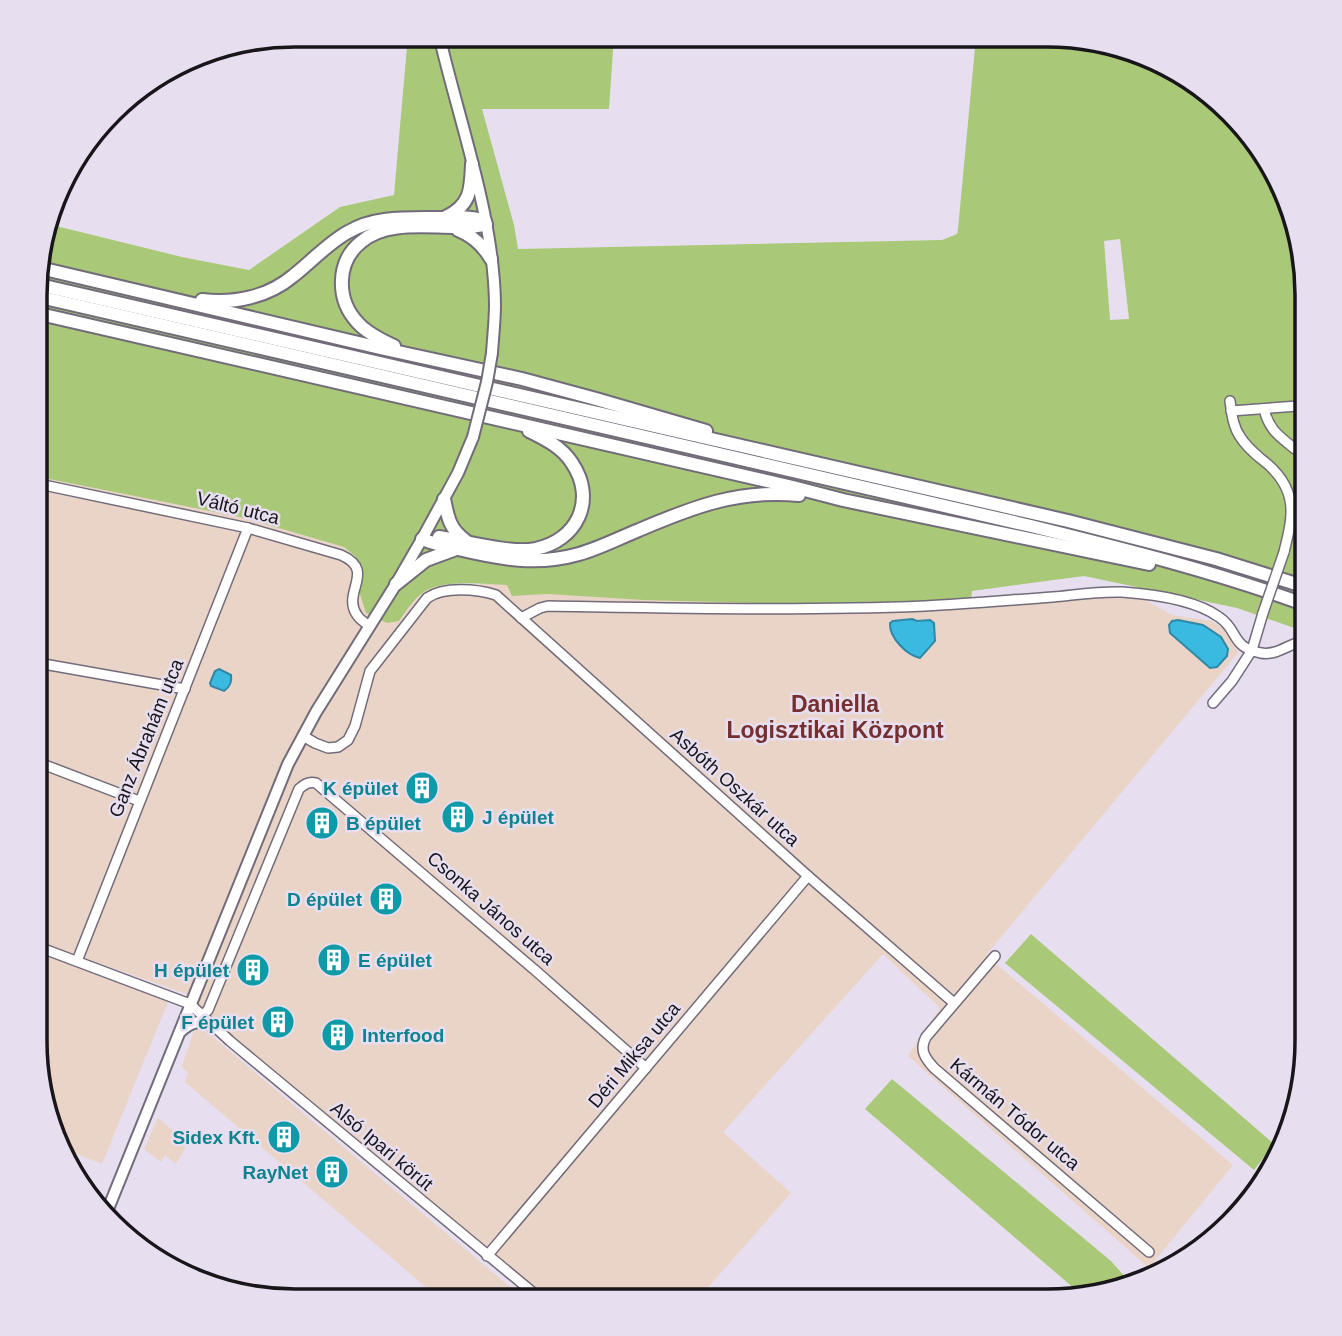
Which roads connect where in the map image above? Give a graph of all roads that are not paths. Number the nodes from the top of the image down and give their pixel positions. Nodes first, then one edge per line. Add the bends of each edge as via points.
1 (442, 48) edge
2 (472, 164) junction
3 (439, 218) junction
4 (485, 223) junction
5 (452, 227) junction
6 (491, 259) junction
7 (49, 270) edge
8 (48, 287) edge
9 (164, 297) junction
10 (47, 299) edge
11 (47, 316) edge
12 (437, 360) junction
13 (1294, 406) edge
14 (1264, 409) junction
15 (500, 420) junction
16 (745, 447) junction
17 (1294, 448) edge
18 (47, 486) edge
19 (444, 499) junction
20 (844, 500) junction
21 (248, 528) junction
22 (422, 539) junction
23 (462, 545) junction
24 (1294, 583) edge
25 (396, 584) junction
26 (1255, 586) junction
27 (1294, 600) edge
28 (521, 618) junction
29 (370, 626) junction
30 (1294, 643) edge
31 (1251, 650) junction
32 (47, 665) edge
33 (185, 689) junction
34 (1213, 703) dead end
35 (303, 736) junction
36 (48, 766) edge
37 (139, 801) junction
38 (808, 876) junction
39 (48, 950) edge
40 (995, 956) dead end
41 (77, 961) junction
42 (954, 1003) junction
43 (190, 1004) junction
44 (202, 1016) junction
45 (212, 1026) junction
46 (178, 1033) junction
47 (646, 1068) junction
48 (110, 1205) edge
49 (1149, 1252) dead end
50 (487, 1256) junction
51 (528, 1289) edge

1 - 2 main road
2 - 3 highway via 467,199 452,214
2 - 4 main road
3 - 4 highway
3 - 9 highway via 382,220 358,227 265,293 229,302
4 - 5 highway via 474,228
4 - 6 main road
5 - 6 highway via 479,242
5 - 12 highway via 399,228 371,235 349,256 341,276 345,302 357,323 383,341
6 - 19 main road, bridge via 495,304 487,382 473,437
7 - 9 highway
8 - 16 highway
9 - 12 highway
10 - 26 highway via 1019,523
11 - 15 highway
12 - 16 highway via 596,398
13 - 14 street
14 - 17 street via 1272,429
14 - 31 street, bridge via 1231,406 1241,439 1282,479 1292,517
15 - 20 highway
15 - 23 highway via 547,440 568,457 581,480 580,515 555,543 532,550
16 - 24 highway via 1108,531
18 - 21 street, Váltó utca
19 - 22 main road
19 - 23 highway
20 - 23 highway via 772,493 724,498 598,548 553,560 519,560
20 - 26 highway
21 - 29 street, Váltó utca via 350,559 359,574 353,594 355,612
21 - 33 street, Ganz Ábrahám utca
22 - 23 highway
22 - 25 main road
23 - 25 highway via 426,560
25 - 29 main road
26 - 27 highway
28 - 31 street via 548,606 799,610 1120,592 1175,600 1213,613 1240,645
28 - 35 street, Asbóth Oszkár utca via 488,593 438,592 427,598 370,671 348,740 328,748
28 - 38 street, Asbóth Oszkár utca
29 - 35 main road
30 - 31 street via 1275,653
31 - 34 street
32 - 33 street
33 - 37 street, Ganz Ábrahám utca
35 - 43 main road
36 - 37 street
37 - 41 street, Ganz Ábrahám utca
38 - 42 street, Asbóth Oszkár utca
38 - 47 street, Déri Miksa utca
39 - 41 street
40 - 42 street, Kármán Tódor utca
41 - 43 street
42 - 49 street, Kármán Tódor utca via 924,1041 923,1054 928,1061
43 - 44 street, Alsó Ipari körút
43 - 46 main road
44 - 45 street, Alsó Ipari körút
44 - 47 street, Csonka János utca via 299,789 316,783
45 - 46 main road via 196,1021
45 - 50 street, Alsó Ipari körút
46 - 48 main road
47 - 50 street, Déri Miksa utca
50 - 51 street, Alsó Ipari körút

